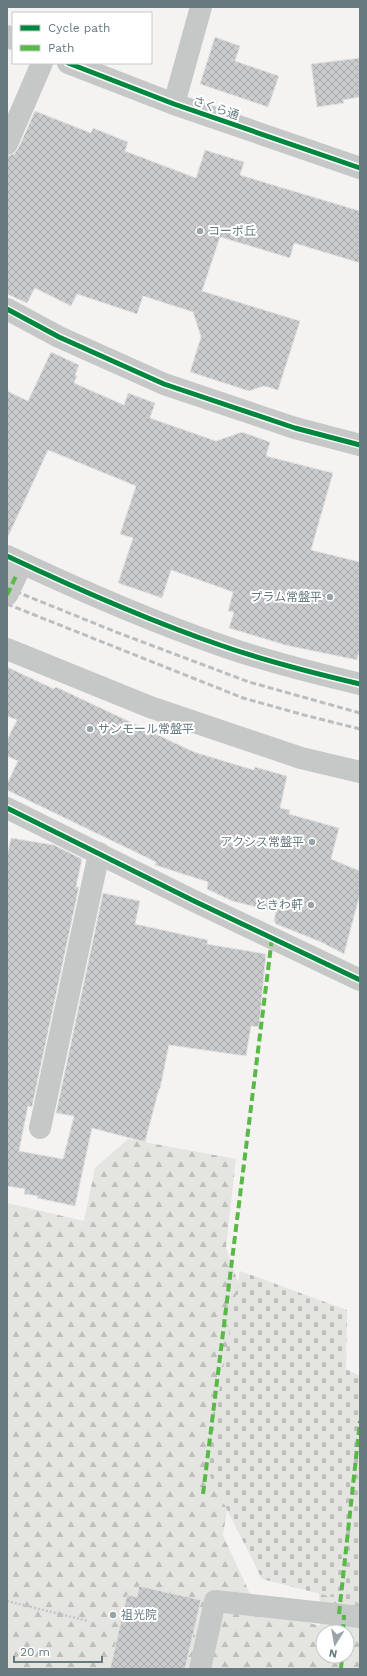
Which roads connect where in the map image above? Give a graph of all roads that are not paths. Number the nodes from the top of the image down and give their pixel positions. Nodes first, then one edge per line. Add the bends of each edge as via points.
1 (201, 7) edge
2 (42, 64) edge
3 (71, 64) edge
4 (174, 104) junction
5 (7, 144) edge
6 (360, 168) edge
7 (7, 309) edge
8 (360, 445) edge
9 (12, 565) edge
10 (7, 595) edge
11 (7, 648) edge
12 (360, 684) edge
13 (360, 772) edge
14 (7, 808) edge
15 (99, 853) junction
16 (360, 980) edge
17 (40, 1128) dead end
18 (360, 1617) edge
19 (200, 1669) edge

1 - 4 street
2 - 5 street
3 - 4 street, さくら通
4 - 6 street, さくら通
7 - 8 street via 59,337 164,384 295,428
9 - 10 street, bridge
9 - 12 street via 220,645
11 - 13 street via 150,707 301,758
14 - 15 street
15 - 16 street
15 - 17 street
18 - 19 street via 215,1601

